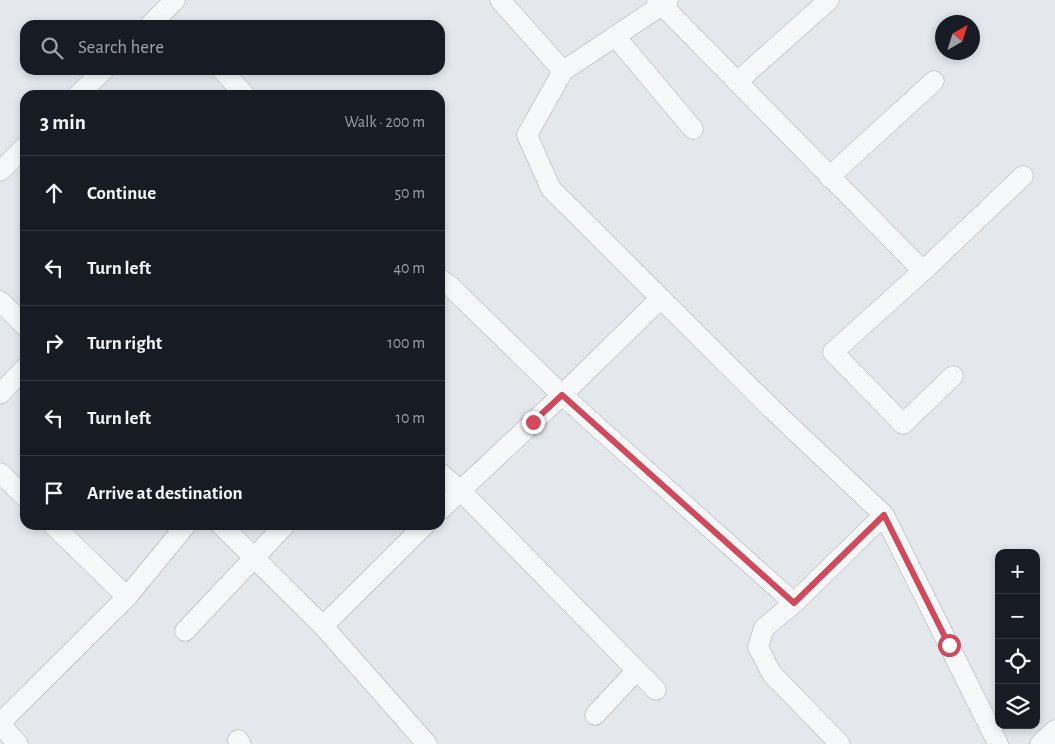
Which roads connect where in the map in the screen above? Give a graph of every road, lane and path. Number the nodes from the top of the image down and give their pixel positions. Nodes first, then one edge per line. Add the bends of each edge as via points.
1 (175, 0) edge
2 (500, 0) edge
3 (829, 0) edge
4 (662, 2) edge
5 (155, 20) edge
6 (616, 36) junction
7 (563, 71) junction
8 (99, 75) edge
9 (227, 75) edge
10 (934, 81) dead end
11 (737, 82) junction
12 (83, 90) edge
13 (240, 90) edge
14 (693, 129) dead end
15 (20, 152) edge
16 (0, 171) edge
17 (1023, 176) dead end
18 (829, 177) junction
19 (923, 271) junction
20 (445, 282) edge
21 (660, 299) junction
22 (0, 301) edge
23 (20, 321) edge
24 (20, 373) edge
25 (953, 376) dead end
26 (0, 394) edge
27 (562, 395) junction
28 (0, 473) edge
29 (445, 477) edge
30 (460, 490) junction
31 (20, 493) edge
32 (445, 505) edge
33 (884, 515) junction
34 (58, 530) edge
35 (182, 530) edge
36 (226, 530) edge
37 (280, 530) edge
38 (420, 530) edge
39 (254, 557) junction
40 (127, 597) junction
41 (794, 603) junction
42 (323, 626) junction
43 (185, 631) dead end
44 (636, 671) junction
45 (656, 690) dead end
46 (595, 715) dead end
47 (0, 723) edge
48 (1055, 730) edge
49 (18, 744) edge
50 (427, 744) edge
51 (840, 744) edge
52 (998, 744) edge
53 (1040, 744) edge

1 - 5 street
2 - 7 street
3 - 11 street
4 - 6 street
4 - 11 street
6 - 7 street
6 - 14 street
7 - 21 street via 527,135 551,189
8 - 12 street
9 - 13 street
10 - 18 street
11 - 18 street
15 - 16 street
17 - 19 street
18 - 19 street
19 - 25 street via 832,352 903,424
20 - 27 street
21 - 27 street
21 - 33 street
22 - 23 street
24 - 26 street
27 - 30 street
27 - 41 street
28 - 31 street
29 - 30 street
30 - 32 street
30 - 44 street
33 - 41 street
33 - 52 street
34 - 40 street
35 - 40 street
36 - 39 street
37 - 39 street
38 - 42 street
39 - 42 street
39 - 43 street
40 - 47 street
41 - 51 street via 764,628 758,647 772,674
42 - 50 street
44 - 45 street
44 - 46 street
47 - 49 street
48 - 53 street

